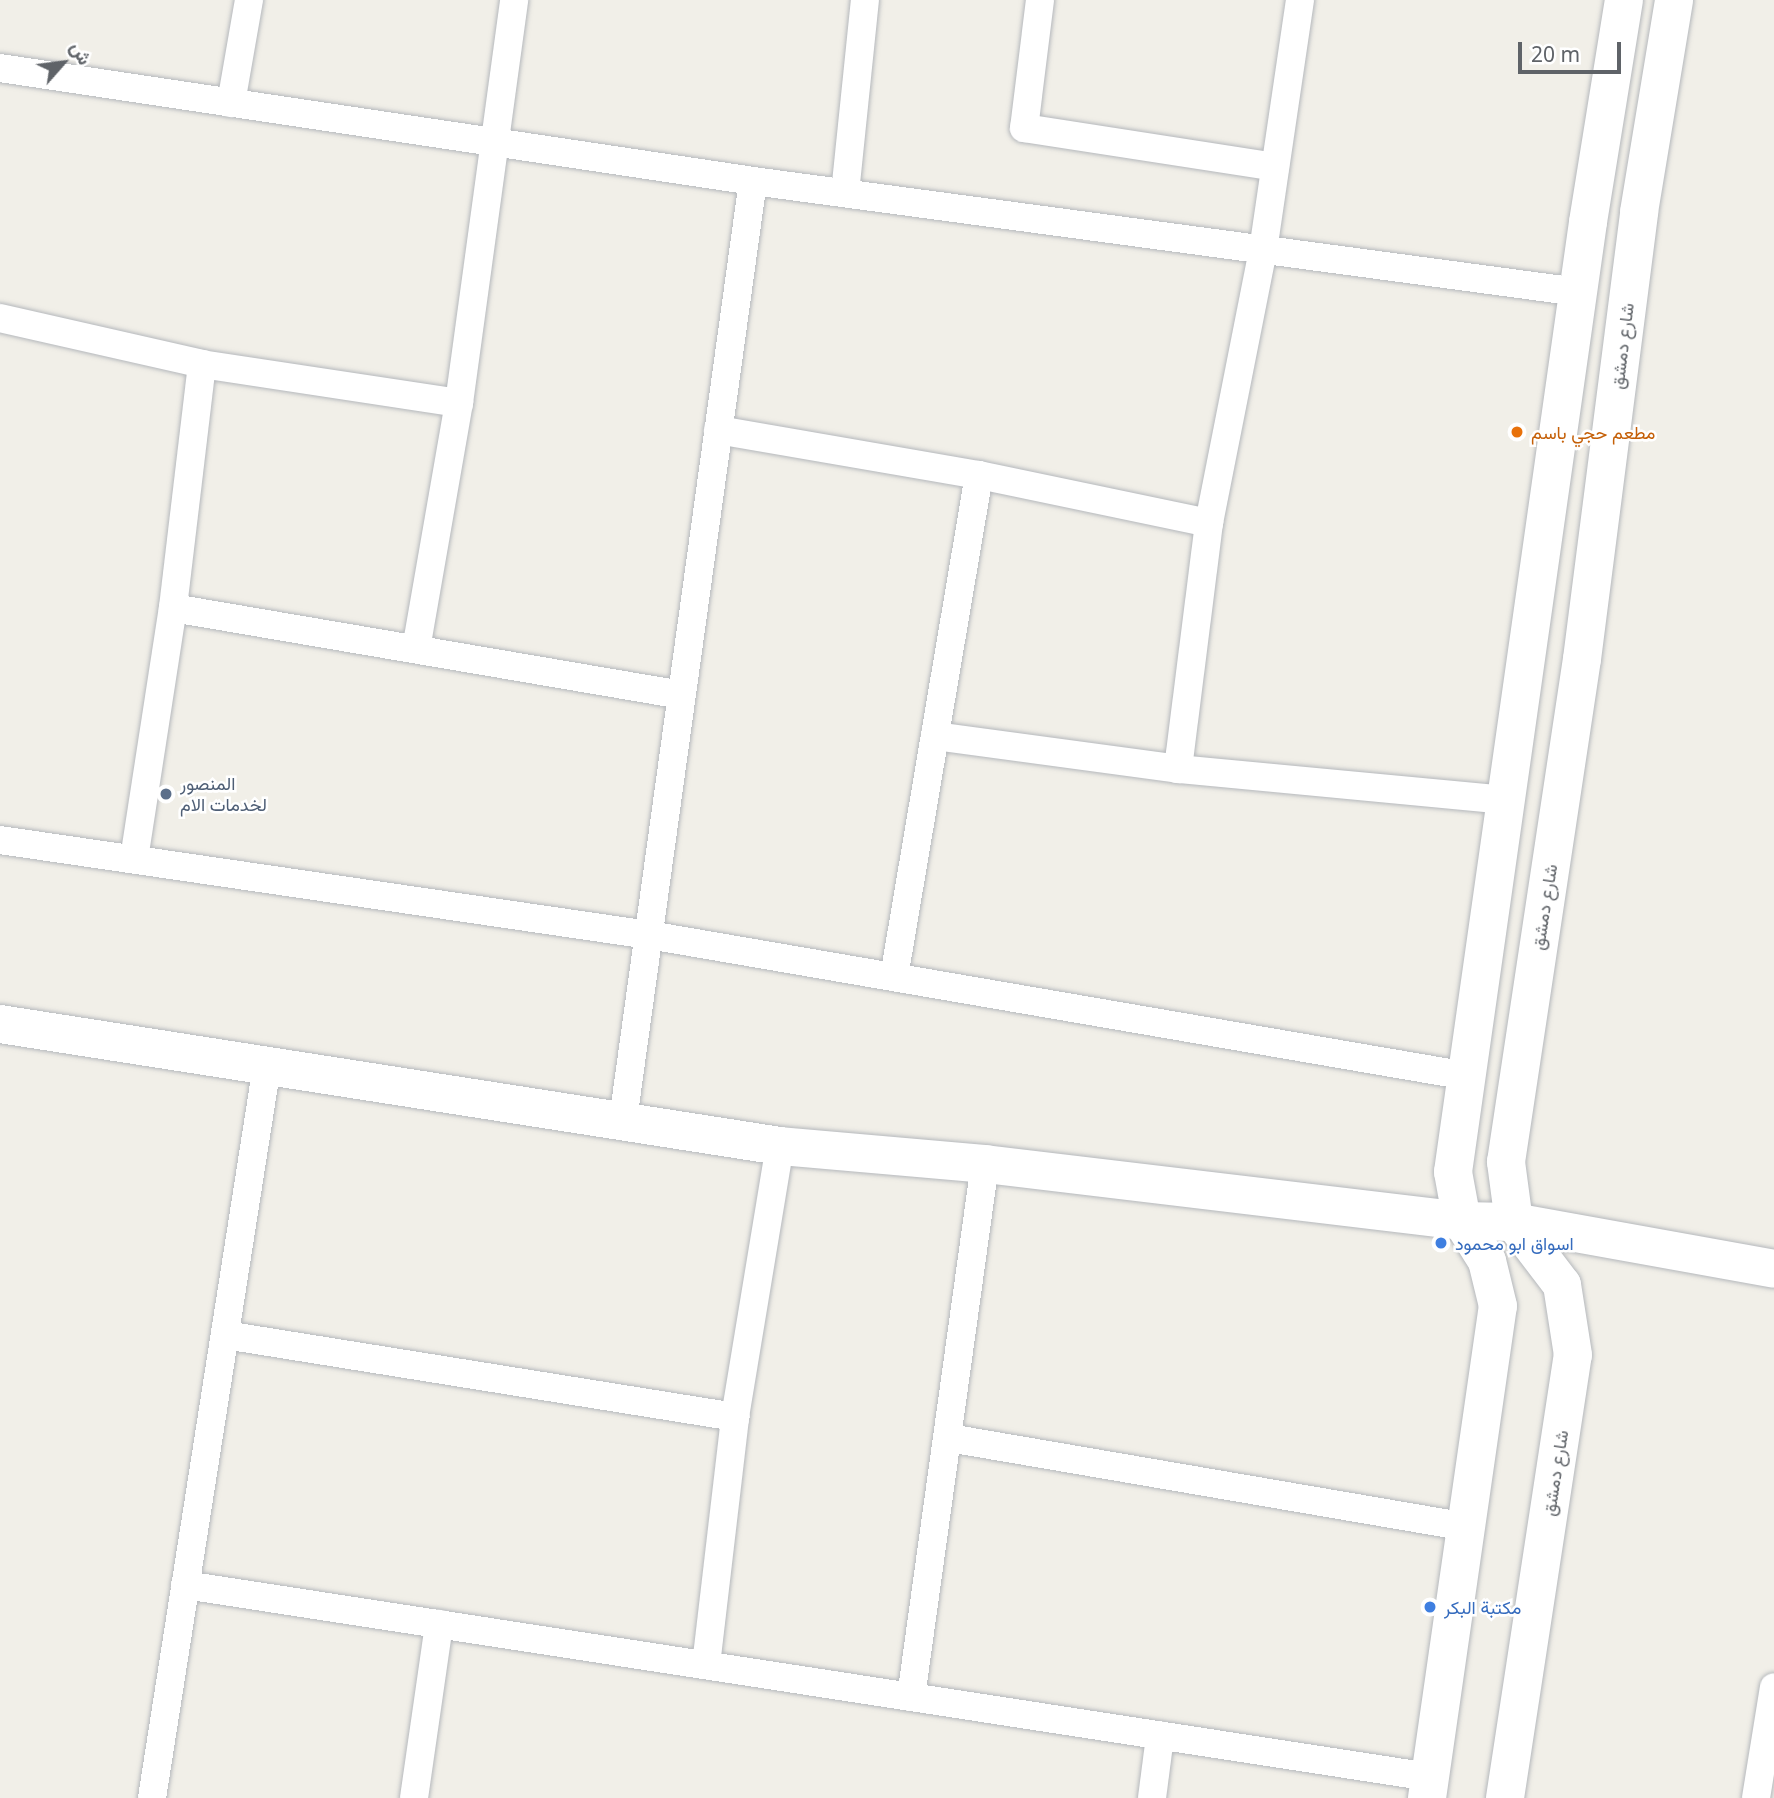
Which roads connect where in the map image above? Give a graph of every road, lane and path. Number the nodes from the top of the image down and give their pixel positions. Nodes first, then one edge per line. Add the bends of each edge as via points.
1 (249, 0) edge
2 (514, 0) edge
3 (865, 0) edge
4 (1040, 0) edge
5 (1300, 0) edge
6 (1624, 0) edge
7 (1674, 0) edge
8 (0, 68) edge
9 (231, 103) junction
10 (493, 143) junction
11 (1275, 167) junction
12 (753, 181) junction
13 (845, 193) junction
14 (1263, 250) junction
15 (1578, 292) junction
16 (0, 318) edge
17 (202, 364) junction
18 (459, 403) junction
19 (718, 430) junction
20 (979, 475) junction
21 (1209, 523) junction
22 (173, 608) junction
23 (416, 649) junction
24 (682, 695) junction
25 (935, 736) junction
26 (1178, 769) junction
27 (1506, 800) junction
28 (0, 840) edge
29 (134, 859) junction
30 (649, 935) junction
31 (894, 977) junction
32 (0, 1024) edge
33 (267, 1065) junction
34 (1467, 1076) junction
35 (623, 1120) junction
36 (780, 1146) junction
37 (985, 1164) junction
38 (1462, 1221) junction
39 (1514, 1222) junction
40 (1774, 1269) edge
41 (225, 1335) junction
42 (735, 1417) junction
43 (949, 1438) junction
44 (1467, 1527) junction
45 (185, 1585) junction
46 (439, 1624) junction
47 (706, 1665) junction
48 (1774, 1687) edge
49 (911, 1697) junction
50 (1160, 1736) junction
51 (1428, 1788) edge
52 (1511, 1797) edge
53 (152, 1798) edge
54 (414, 1798) edge
55 (1152, 1798) edge
56 (1756, 1798) edge

1 - 9 street
2 - 10 street
3 - 13 street
4 - 11 street via 1024,128
5 - 11 street
6 - 15 main road
7 - 39 main road, شارع دمشق via 1639,212 1582,660 1506,1162
8 - 9 street
9 - 10 street
10 - 12 street
10 - 18 street
11 - 14 street
12 - 13 street
12 - 19 street
13 - 14 street
14 - 15 street
14 - 21 street
15 - 27 main road
16 - 17 street
17 - 18 street
17 - 22 street
18 - 23 street
19 - 20 street
19 - 24 street
20 - 21 street
20 - 25 street
21 - 26 street
22 - 23 street
22 - 29 street
23 - 24 street
24 - 30 street
25 - 26 street
25 - 31 street
26 - 27 street
27 - 34 main road
28 - 29 street
29 - 30 street
30 - 31 street
30 - 35 street
31 - 34 street
32 - 33 main road
33 - 35 main road
33 - 41 street
34 - 38 main road via 1453,1172
35 - 36 main road
36 - 37 main road
36 - 42 street
37 - 38 main road
37 - 43 street
38 - 39 main road
38 - 44 main road via 1487,1261 1498,1306
39 - 40 main road
39 - 52 main road, شارع دمشق via 1562,1285 1573,1355
41 - 42 street
41 - 45 street
42 - 47 street
43 - 44 street
43 - 49 street
44 - 51 main road
45 - 46 street
45 - 53 street
46 - 47 street
46 - 54 street
47 - 49 street
48 - 56 street
49 - 50 street
50 - 51 street
50 - 55 street

